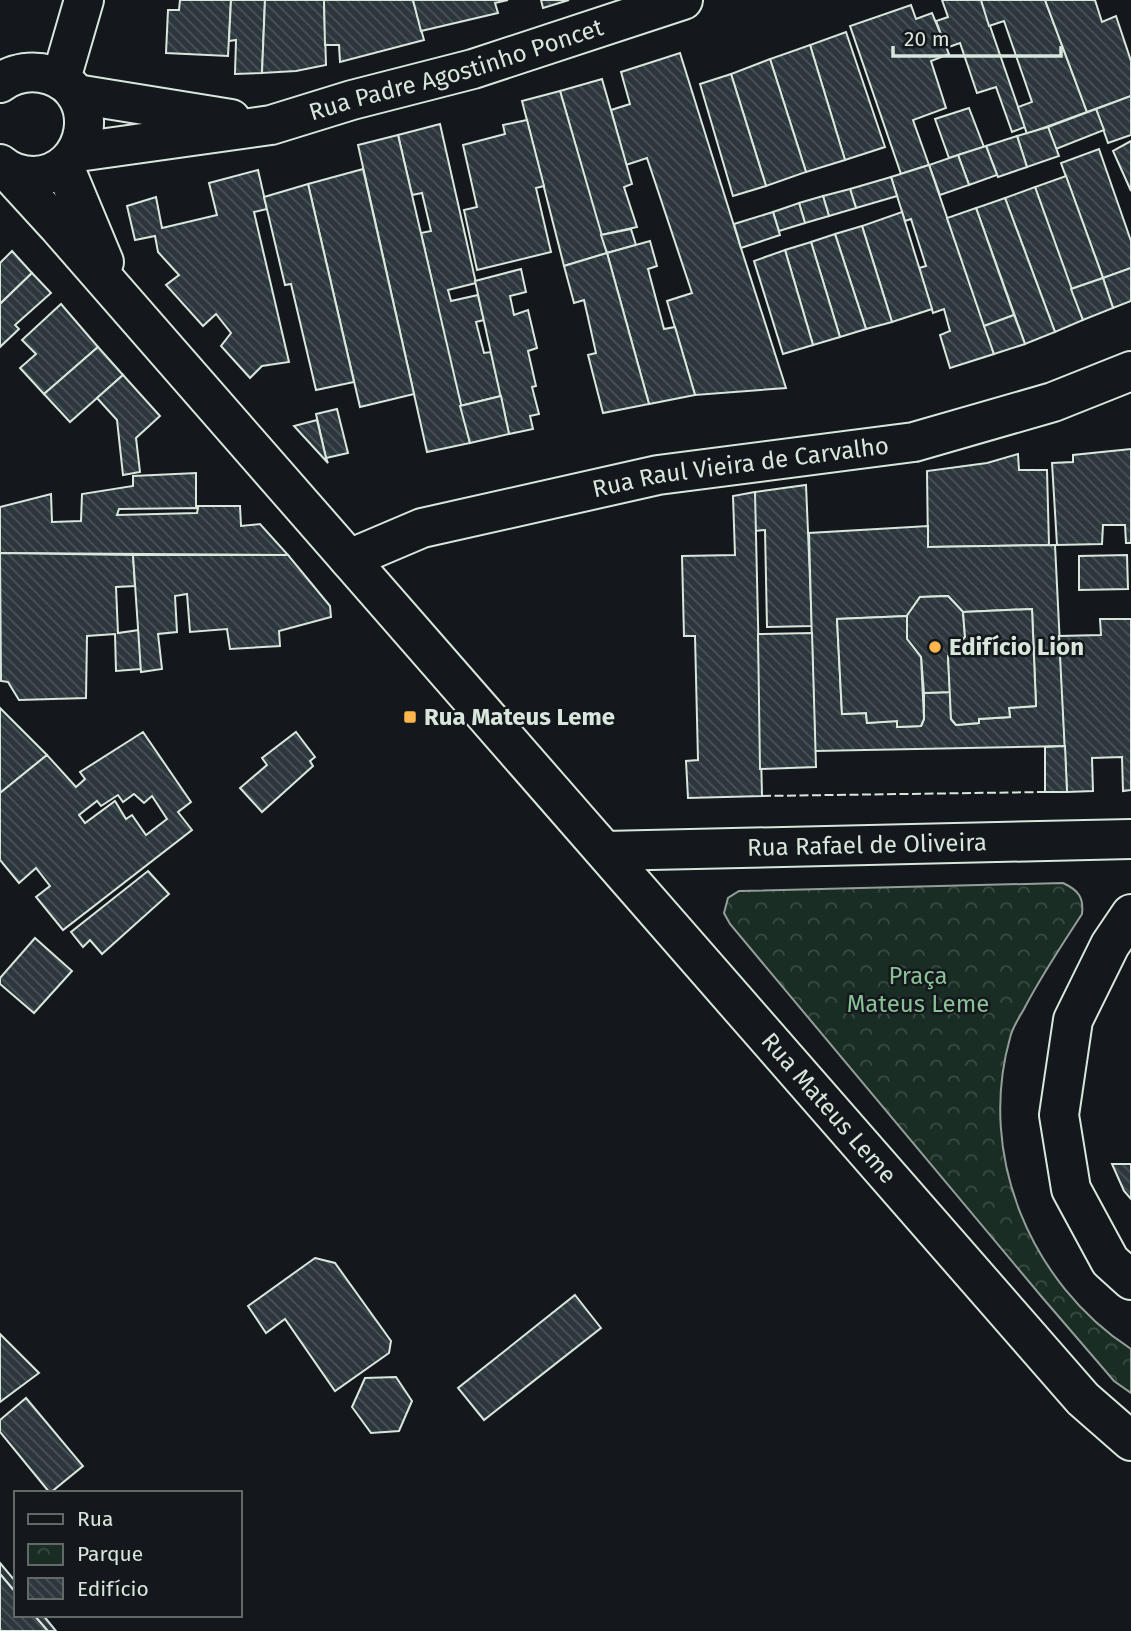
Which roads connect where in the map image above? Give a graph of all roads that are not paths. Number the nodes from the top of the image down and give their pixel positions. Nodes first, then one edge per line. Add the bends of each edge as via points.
1 (84, 0) edge
2 (683, 0) edge
3 (1, 81) edge
4 (69, 86) junction
5 (271, 125) junction
6 (71, 159) junction
7 (3, 166) edge
8 (117, 293) junction
9 (1131, 371) edge
10 (349, 559) junction
11 (1131, 839) edge
12 (605, 851) junction
13 (1131, 914) edge
14 (1131, 1280) edge
15 (1131, 1441) edge

1 - 4 street
2 - 5 street, Rua Padre Agostinho Poncet via 473,69
3 - 4 street, Rua Padre Agostinho Poncet via 41,72
4 - 5 street, Rua Padre Agostinho Poncet
4 - 6 street via 84,111 85,132
5 - 6 street, Rua Padre Agostinho Poncet
6 - 7 street, Rua Padre Agostinho Poncet via 45,176 24,176
6 - 8 street, Rua Mateus Leme
7 - 8 street, Rua Mateus Leme
8 - 10 street, Rua Mateus Leme
9 - 10 street, Rua Raul Vieira de Carvalho via 1053,402 914,442 658,475 422,528
10 - 12 street, Rua Mateus Leme
11 - 12 street, Rua Rafael de Oliveira
12 - 15 street, Rua Mateus Leme via 1083,1399
13 - 14 street via 1110,945 1073,1020 1059,1115 1071,1189 1110,1261

